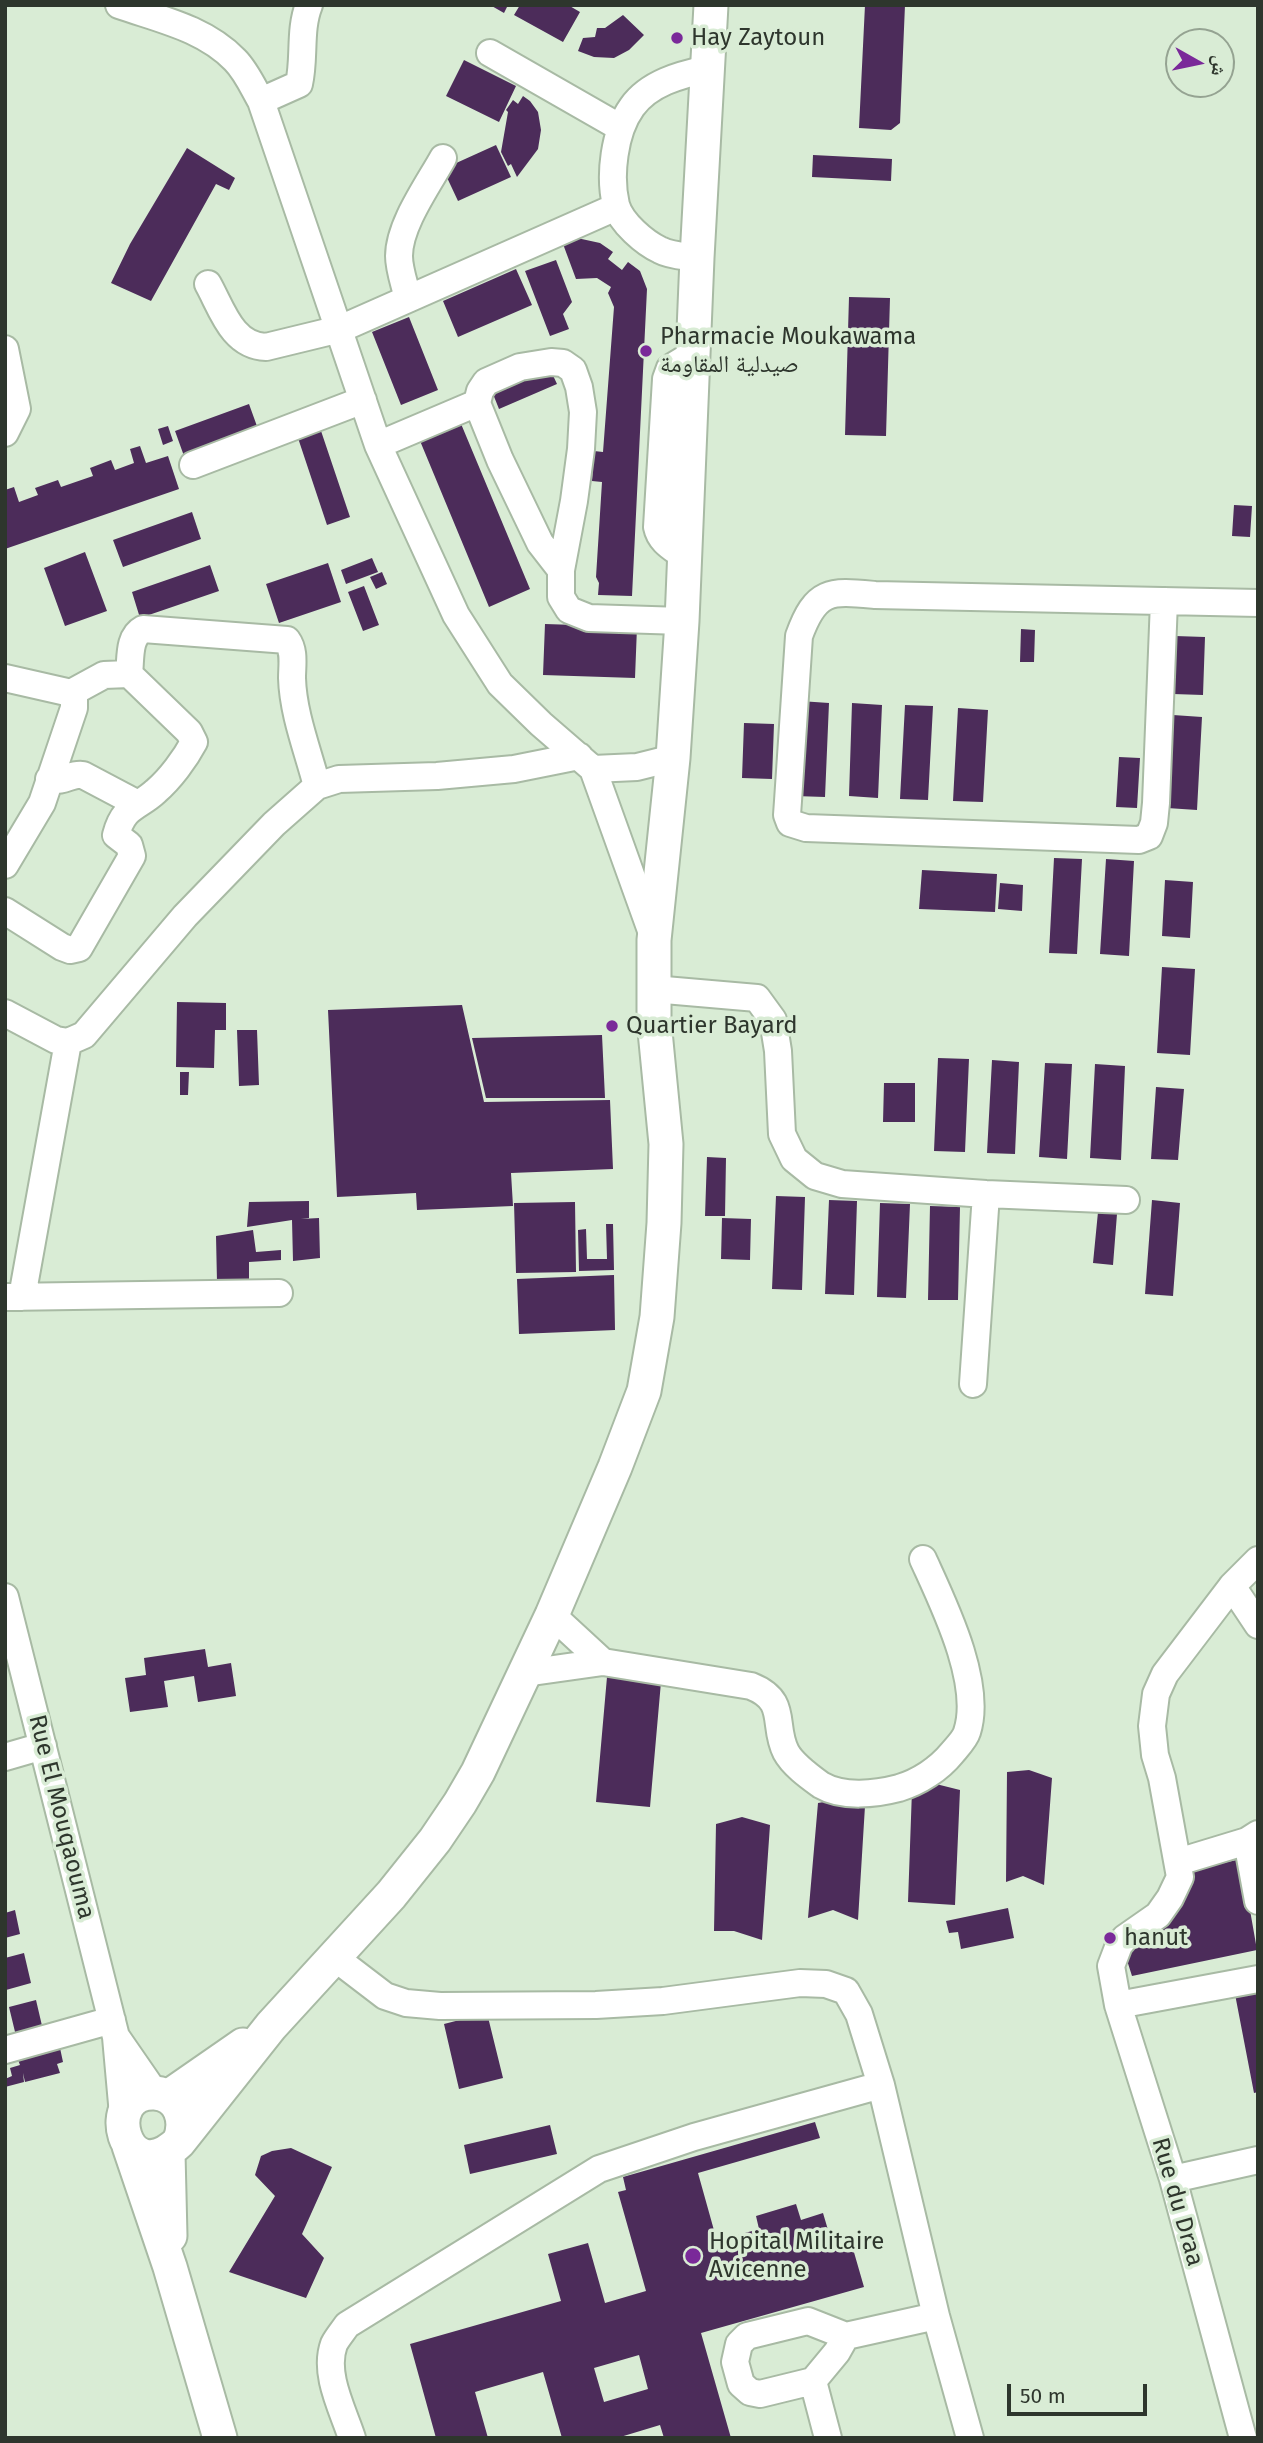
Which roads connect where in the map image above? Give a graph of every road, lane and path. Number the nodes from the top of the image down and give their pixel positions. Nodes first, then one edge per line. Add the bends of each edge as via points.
1 (119, 5) edge
2 (309, 5) edge
3 (706, 9) edge
4 (490, 53) dead end
5 (707, 69) junction
6 (261, 101) junction
7 (621, 128) junction
8 (443, 158) dead end
9 (617, 207) junction
10 (697, 258) junction
11 (208, 284) dead end
12 (408, 299) junction
13 (340, 329) junction
14 (5, 349) edge
15 (363, 400) junction
16 (477, 403) junction
17 (5, 433) edge
18 (378, 445) junction
19 (193, 465) dead end
20 (561, 570) junction
21 (1164, 601) junction
22 (1258, 603) edge
23 (682, 621) junction
24 (129, 674) junction
25 (5, 678) edge
26 (71, 693) junction
27 (673, 758) junction
28 (586, 763) junction
29 (49, 779) junction
30 (317, 786) junction
31 (136, 803) junction
32 (5, 865) edge
33 (5, 911) edge
34 (654, 940) junction
35 (653, 989) junction
36 (5, 1013) edge
37 (68, 1042) junction
38 (985, 1194) junction
39 (1126, 1200) dead end
40 (279, 1293) dead end
41 (14, 1297) edge
42 (974, 1384) dead end
43 (923, 1559) dead end
44 (1258, 1560) edge
45 (1232, 1586) junction
46 (5, 1597) edge
47 (552, 1615) junction
48 (1258, 1625) edge
49 (603, 1662) junction
50 (525, 1673) junction
51 (43, 1746) junction
52 (5, 1757) edge
53 (1252, 1838) edge
54 (1178, 1862) junction
55 (1258, 1900) edge
56 (334, 1957) junction
57 (1258, 1979) edge
58 (1118, 2005) junction
59 (271, 2026) junction
60 (114, 2029) junction
61 (5, 2050) edge
62 (881, 2085) junction
63 (161, 2095) junction
64 (126, 2131) junction
65 (174, 2148) junction
66 (1258, 2160) edge
67 (1173, 2179) junction
68 (170, 2267) junction
69 (936, 2316) junction
70 (846, 2336) junction
71 (813, 2381) junction
72 (220, 2438) edge
73 (352, 2438) edge
74 (828, 2438) edge
75 (970, 2438) edge
76 (1243, 2438) edge

1 - 6 street via 214,41 236,61
2 - 6 street via 299,84
3 - 5 main road
4 - 7 street
5 - 7 street via 652,89 633,106
5 - 10 main road
6 - 13 street
7 - 9 street via 613,162
8 - 12 street via 405,228 400,247
9 - 10 street via 635,233 661,251
9 - 12 street
10 - 23 main road
11 - 13 street via 237,337 258,347
12 - 13 street
13 - 15 street
14 - 17 street via 17,409
15 - 18 street
15 - 19 street
16 - 18 street
16 - 20 street via 540,543
16 - 20 street via 486,382 520,367 551,362 573,370 583,412 581,449
18 - 28 street via 456,615 500,684
20 - 23 street via 561,597 569,610 579,615
21 - 21 street via 1156,803 1149,836 1139,840 806,828 790,823 799,636 821,598 839,592
21 - 22 street
23 - 27 main road
24 - 26 street via 104,675
24 - 30 street via 132,645 144,629 287,640 292,647 297,711
24 - 31 street via 194,742 159,789
25 - 26 street
26 - 29 street via 74,708
27 - 28 street via 637,766
27 - 34 main road
28 - 30 street via 339,779
28 - 34 street
29 - 31 street via 83,775
29 - 32 street via 42,803
30 - 37 street via 185,916 84,1035
31 - 33 street via 116,835 130,845 132,856 79,948 62,947
34 - 35 main road
35 - 38 street via 757,998 774,1020 782,1134 794,1159 815,1176 842,1184
35 - 47 main road via 666,1143 657,1317 644,1391
36 - 37 street
37 - 41 street
38 - 39 street
38 - 42 street
40 - 41 street
43 - 49 street via 947,1611 968,1675 970,1717 967,1734 943,1764 912,1784 878,1793 841,1792 823,1786 786,1752 775,1705 764,1691
44 - 45 street
45 - 48 street
45 - 54 street via 1165,1674 1156,1694 1154,1755
46 - 51 street, Rue El Mouqaouma
47 - 49 street
47 - 50 main road
49 - 50 street
50 - 56 main road via 478,1772 435,1840
51 - 52 street
51 - 60 street, Rue El Mouqaouma
53 - 54 street
53 - 55 street
54 - 58 street, Rue du Draa via 1180,1877 1170,1898 1158,1915 1125,1938 1114,1956 1111,1966
56 - 59 main road
56 - 62 street via 385,1996 440,2006 636,2003 800,1983 826,1984 846,1991 853,2002
57 - 58 street
58 - 67 street, Rue du Draa
59 - 63 main road
59 - 65 main road
60 - 61 street
60 - 63 street, Rue El Mouqaouma
60 - 64 street, Rue El Mouqaouma
62 - 69 street
62 - 73 street via 694,2137 599,2169 347,2325 335,2343 331,2361
63 - 64 main road via 141,2096 130,2104
63 - 65 main road via 182,2112 184,2122
64 - 65 main road via 137,2153 158,2156
64 - 68 main road, Rue El Mouqaouma
65 - 68 main road, Rue El Mouqaouma
66 - 67 street
67 - 76 street, Rue du Draa
68 - 72 main road, Rue El Mouqaouma
69 - 70 street
69 - 75 street
70 - 71 street
70 - 71 street via 808,2321 747,2336 738,2344 737,2374 750,2392 775,2392
71 - 74 street

